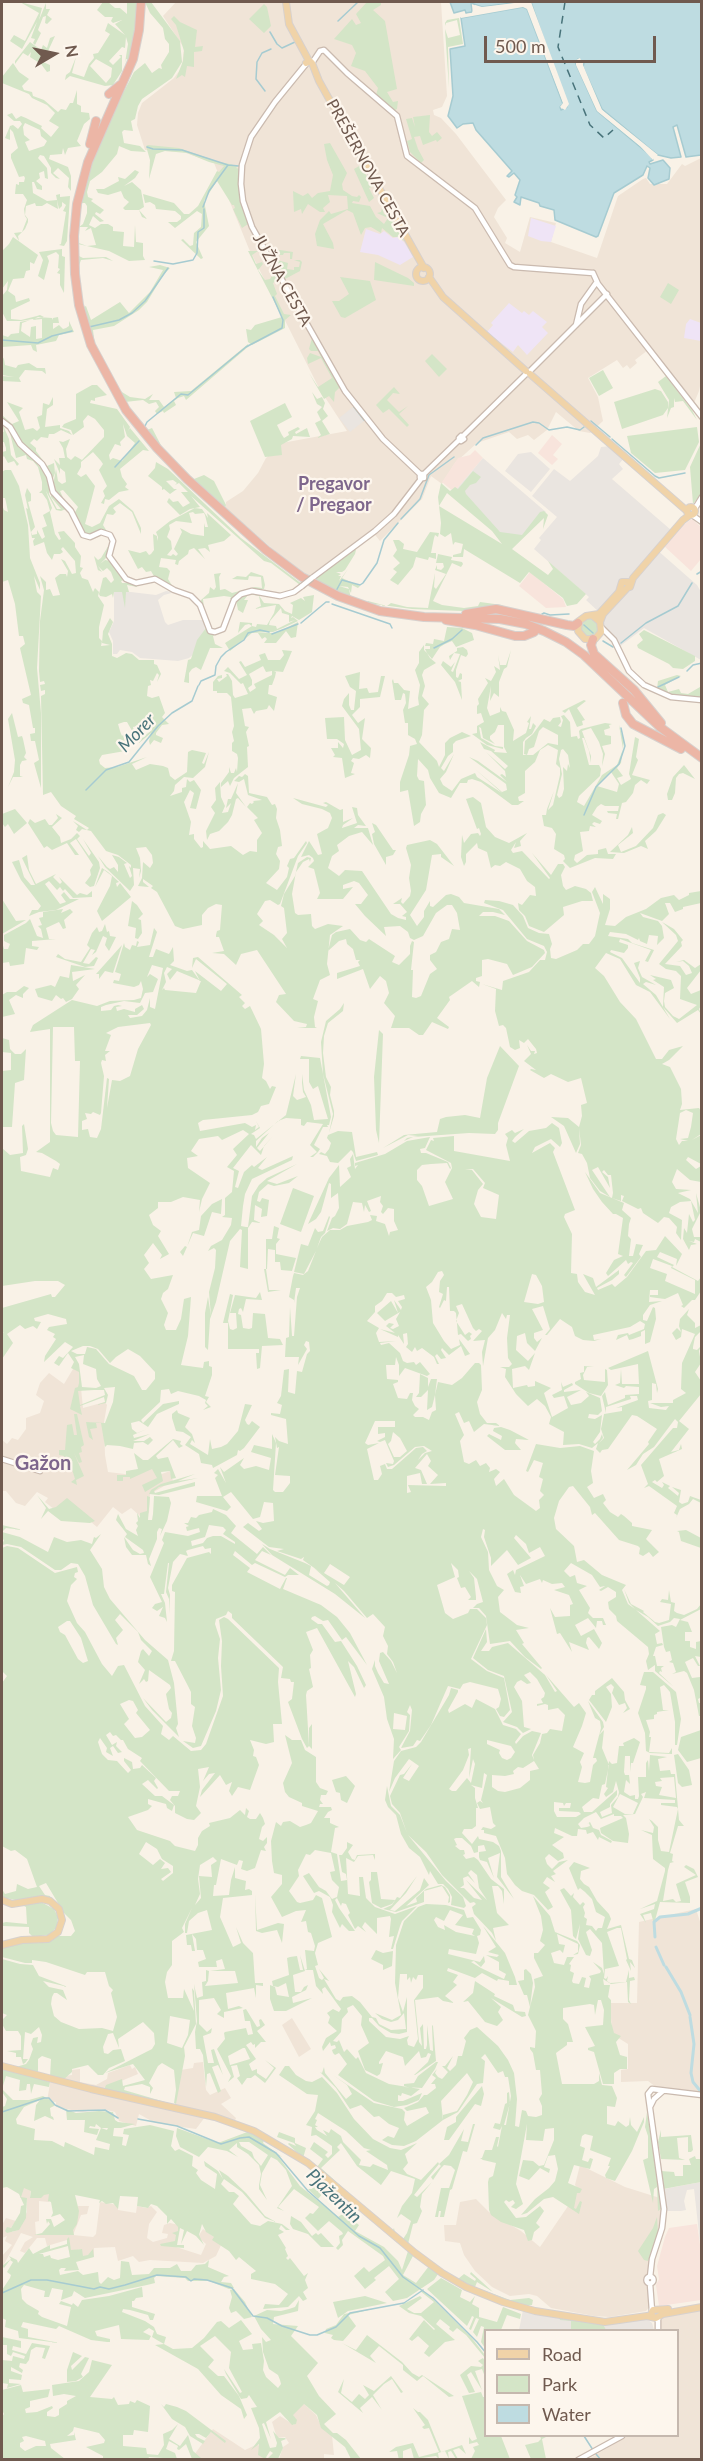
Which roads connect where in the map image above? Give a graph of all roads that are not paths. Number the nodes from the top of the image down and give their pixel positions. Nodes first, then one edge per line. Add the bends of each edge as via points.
1 (142, 2) edge
2 (286, 2) edge
3 (147, 14) dead end
4 (318, 53) junction
5 (304, 54) junction
6 (308, 65) junction
7 (133, 68) junction
8 (109, 94) dead end
9 (107, 118) junction
10 (96, 121) dead end
11 (90, 144) junction
12 (421, 269) junction
13 (594, 277) junction
14 (427, 279) junction
15 (607, 294) junction
16 (576, 325) junction
17 (528, 373) junction
18 (702, 417) edge
19 (2, 421) edge
20 (422, 476) junction
21 (702, 497) edge
22 (693, 512) edge
23 (623, 588) junction
24 (593, 616) junction
25 (445, 619) junction
26 (544, 626) dead end
27 (578, 627) junction
28 (534, 632) dead end
29 (598, 633) junction
30 (623, 690) dead end
31 (702, 700) edge
32 (623, 703) dead end
33 (677, 739) junction
34 (681, 749) junction
35 (702, 759) edge
36 (702, 765) edge
37 (2, 1459) edge
38 (40, 1472) dead end
39 (2, 1900) edge
40 (2, 1945) edge
41 (2, 2066) edge
42 (702, 2095) edge
43 (702, 2305) edge
44 (655, 2314) junction
45 (658, 2329) edge
46 (620, 2437) edge
47 (578, 2460) edge

1 - 3 highway
1 - 7 highway
2 - 5 main road, PREŠERNOVA CESTA via 289,24
4 - 5 street via 312,57
4 - 6 street, JUŽNA CESTA
4 - 13 street via 326,51 398,116 407,156 475,208 505,260 514,267 563,270
5 - 6 main road, PREŠERNOVA CESTA
6 - 12 main road, PREŠERNOVA CESTA
6 - 20 street, JUŽNA CESTA via 262,119 248,144 241,184 247,215 345,391 383,439
7 - 8 highway
7 - 9 highway
9 - 11 highway
9 - 25 highway via 88,162 77,204 75,274 91,345 126,410 187,479 234,523 302,577 366,607
10 - 11 highway
11 - 25 highway via 72,215 72,282 91,354 139,433 241,534 292,574 332,597 369,611 405,618
12 - 14 main road, PREŠERNOVA CESTA via 429,271
12 - 14 main road, PREŠERNOVA CESTA via 417,278
13 - 15 street
13 - 16 street
14 - 17 main road, PREŠERNOVA CESTA
15 - 16 street
15 - 18 street
16 - 17 street
17 - 20 street
17 - 22 main road, PREŠERNOVA CESTA
19 - 20 street, bridge via 42,464 53,492 71,511 83,535 110,534 110,558 126,579 136,583 155,579 191,596 200,605 210,631 215,632 223,629 234,600 241,594 252,591 280,596 294,592 375,531
21 - 22 street
22 - 23 main road via 631,581 629,589
23 - 24 main road
23 - 29 main road via 603,614
24 - 27 main road via 584,617
24 - 29 main road
25 - 27 highway via 496,609
25 - 28 highway via 515,636
25 - 33 highway via 507,620 555,636 584,655
25 - 34 highway via 507,623 557,641 579,655
26 - 27 highway
27 - 29 main road
29 - 30 highway via 591,653 618,678
29 - 31 street via 614,640 629,671 644,686 670,698
29 - 33 highway via 591,645 594,654 634,690
32 - 34 highway via 633,724
33 - 35 highway
34 - 36 highway
37 - 38 street
39 - 40 main road via 12,1904 50,1901 59,1909 62,1920 58,1932 48,1939
41 - 44 main road via 236,2124 282,2146 415,2253 466,2287 527,2309 593,2320
42 - 44 street via 656,2095 650,2109 664,2209 647,2281
43 - 44 main road
44 - 45 street
46 - 47 street

